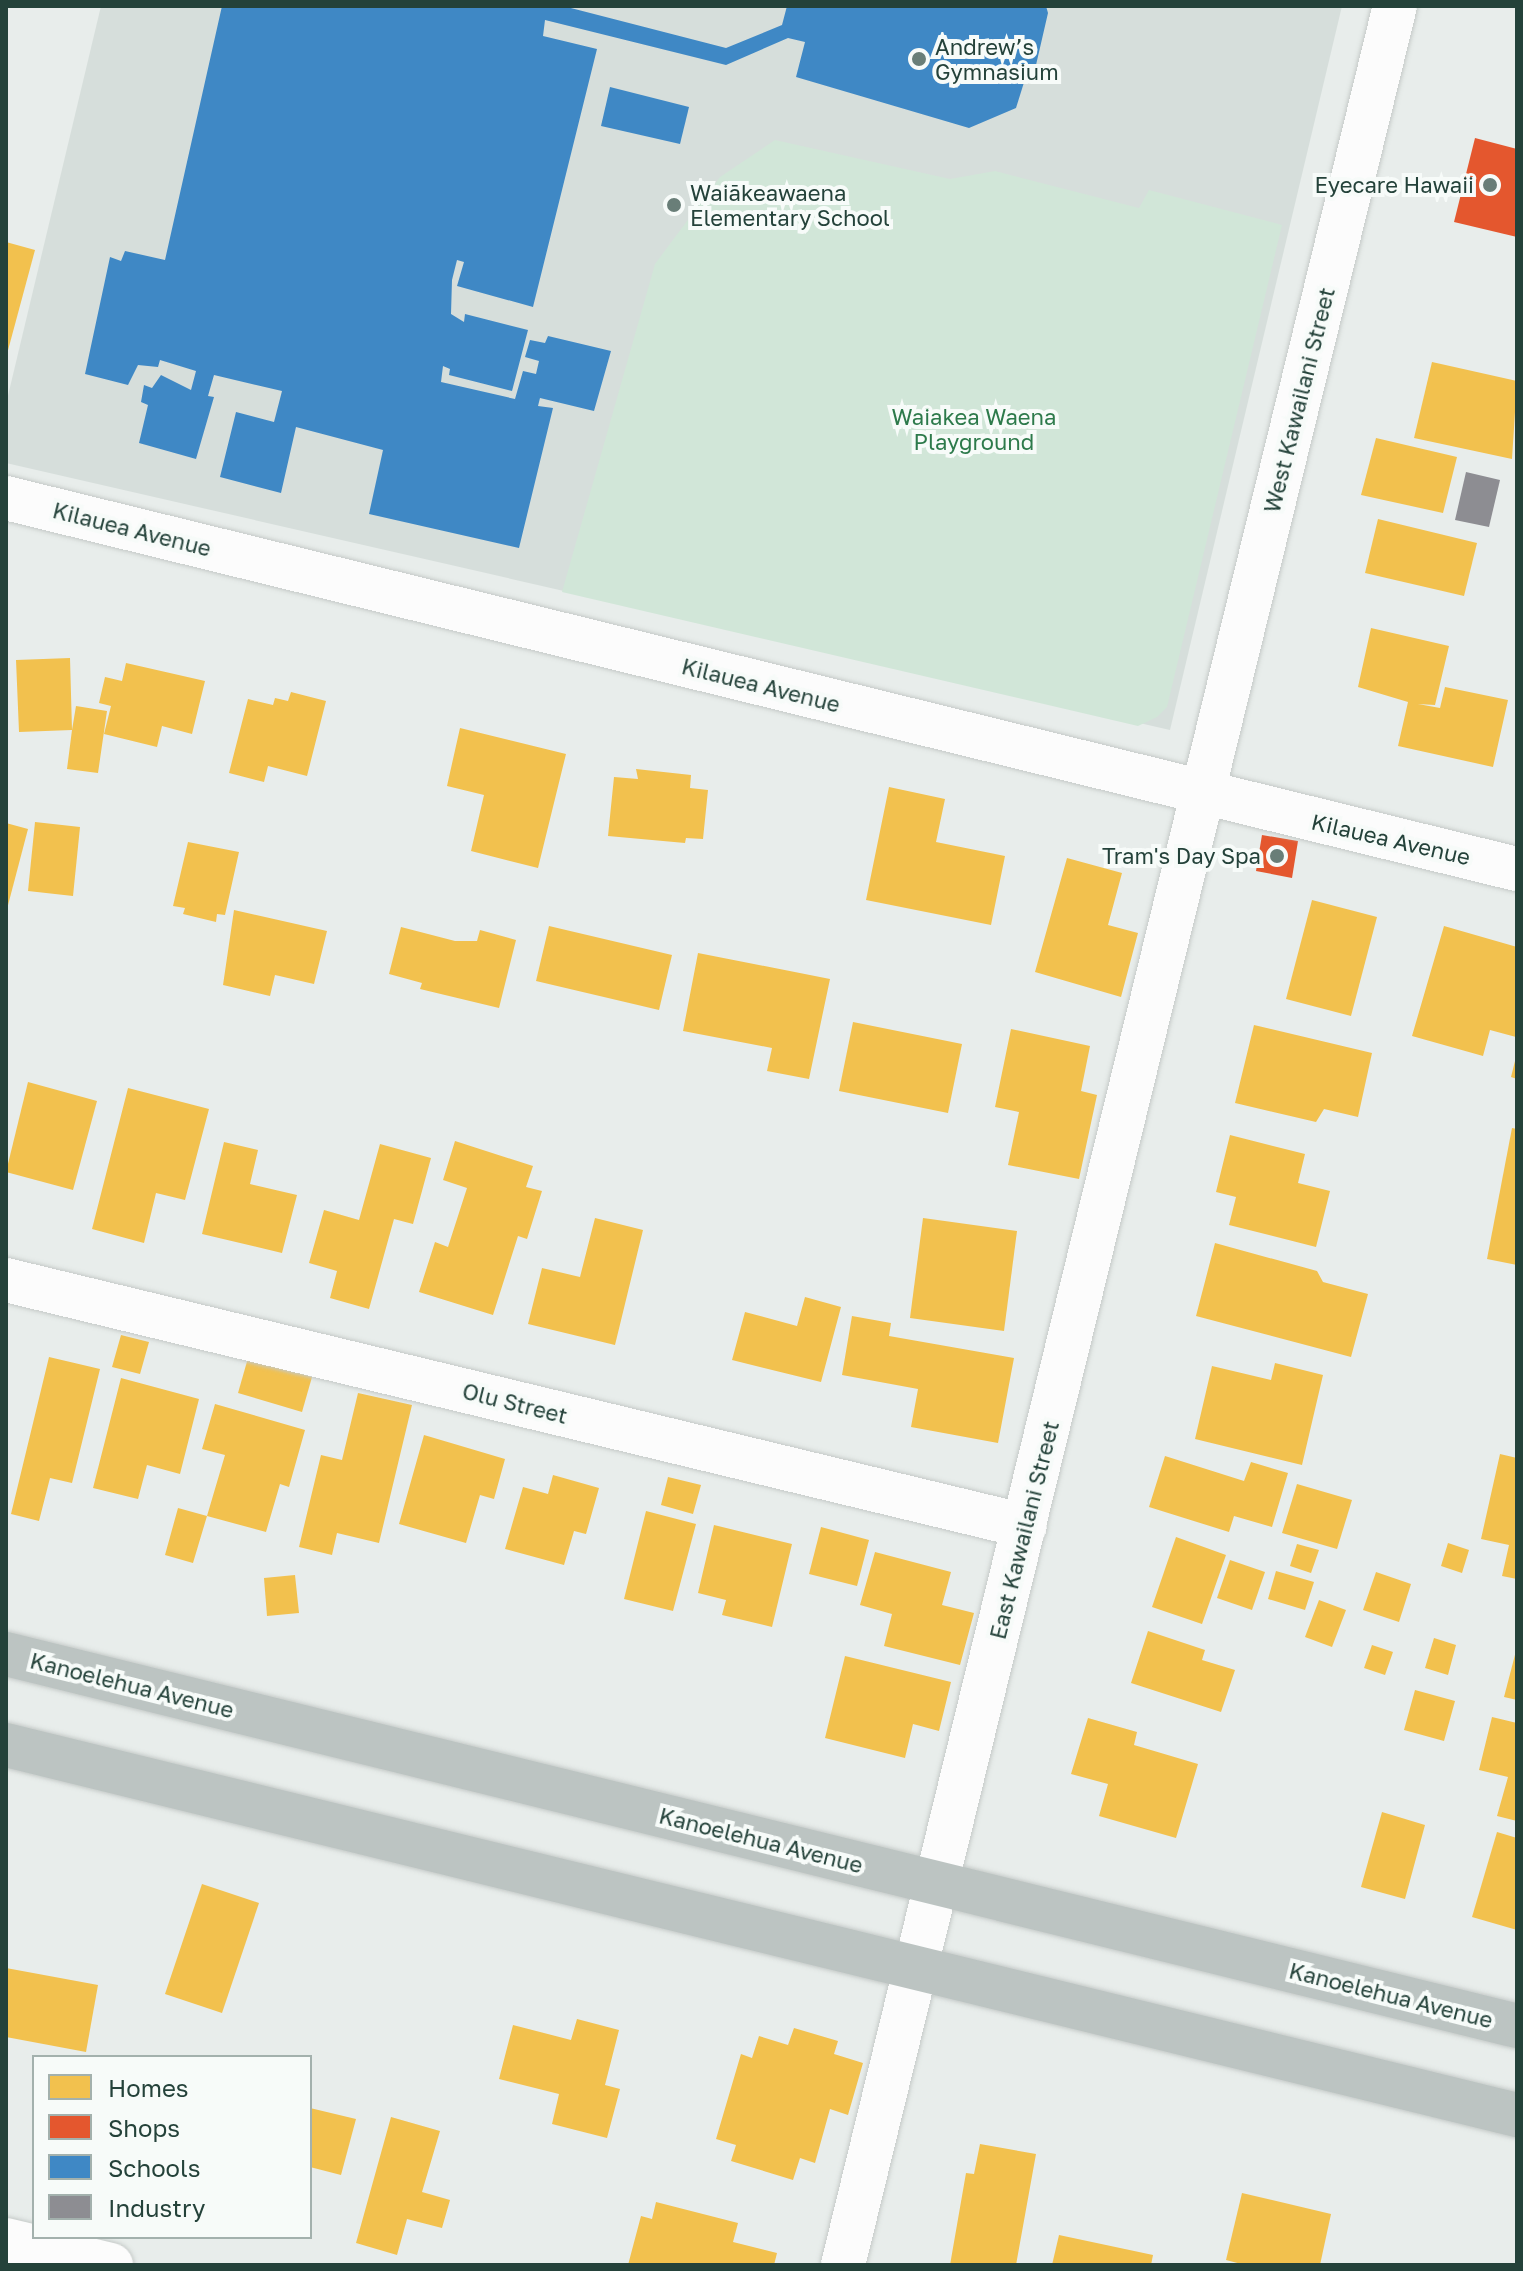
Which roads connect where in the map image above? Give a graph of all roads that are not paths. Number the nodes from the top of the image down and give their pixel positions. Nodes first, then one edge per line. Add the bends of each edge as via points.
1 (1395, 6) edge
2 (6, 498) edge
3 (1203, 794) junction
4 (1517, 869) edge
5 (6, 1280) edge
6 (1025, 1526) junction
7 (6, 1654) edge
8 (6, 1745) edge
9 (938, 1884) junction
10 (916, 1967) junction
11 (1517, 2026) edge
12 (1517, 2115) edge
13 (6, 2240) edge
14 (111, 2265) edge
15 (843, 2265) edge

1 - 3 street, West Kawailani Street
2 - 3 street, Kilauea Avenue
3 - 4 street, Kilauea Avenue
3 - 6 street, East Kawailani Street
5 - 6 street, Olu Street
6 - 9 street, East Kawailani Street
7 - 9 highway, Kanoelehua Avenue
8 - 10 highway
9 - 10 street, East Kawailani Street
9 - 11 highway, Kanoelehua Avenue
10 - 12 highway
10 - 15 street, East Kawailani Street
13 - 14 street

